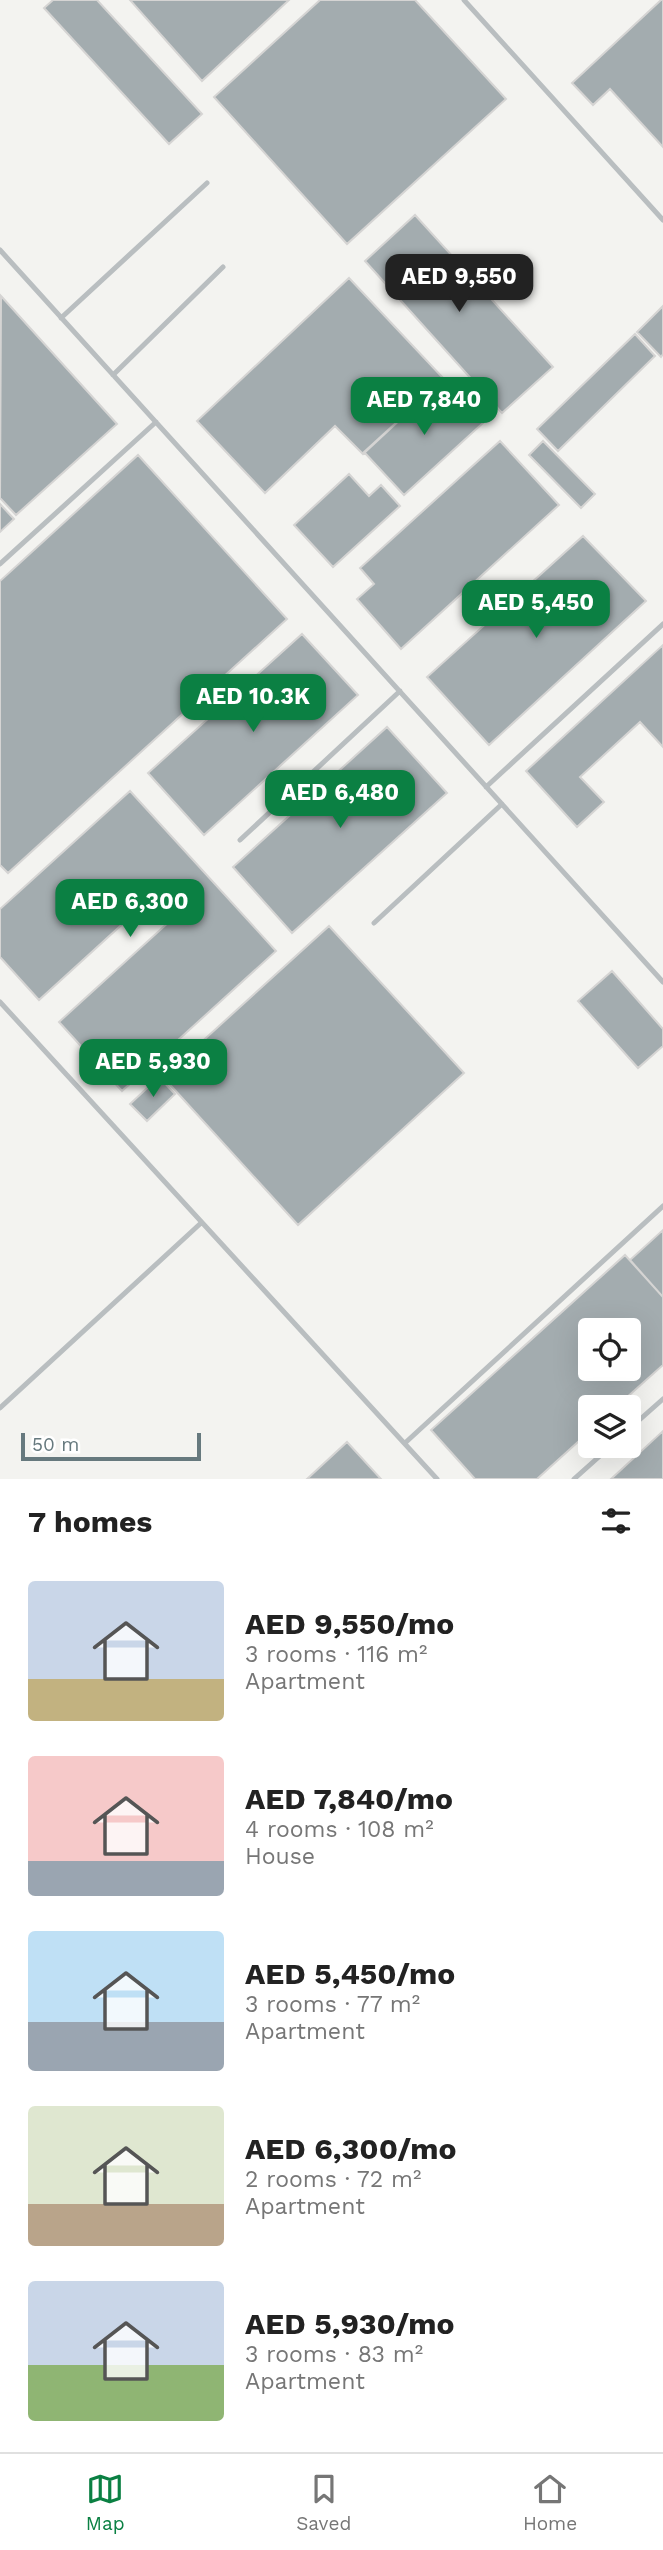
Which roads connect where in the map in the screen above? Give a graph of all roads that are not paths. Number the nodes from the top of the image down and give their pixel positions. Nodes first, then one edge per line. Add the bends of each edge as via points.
1 (464, 0) edge
2 (207, 183) dead end
3 (663, 220) edge
4 (0, 250) edge
5 (223, 267) dead end
6 (61, 318) junction
7 (113, 375) junction
8 (156, 422) junction
9 (0, 564) edge
10 (663, 624) edge
11 (400, 691) junction
12 (486, 787) junction
13 (502, 804) junction
14 (240, 840) dead end
15 (374, 923) dead end
16 (663, 982) edge
17 (0, 1002) edge
18 (663, 1206) edge
19 (201, 1223) junction
20 (663, 1399) edge
21 (0, 1408) edge
22 (641, 1418) edge
23 (405, 1443) junction
24 (598, 1458) edge
25 (437, 1479) edge
26 (574, 1479) edge

1 - 3 lane
2 - 6 lane
4 - 6 lane
5 - 7 lane
6 - 7 lane
7 - 8 lane
8 - 9 lane
8 - 11 lane
10 - 12 lane
11 - 12 lane
11 - 14 lane
12 - 13 lane
13 - 15 lane
13 - 16 lane
17 - 19 lane
18 - 23 lane
19 - 21 lane
19 - 23 lane
20 - 22 lane
23 - 25 lane
24 - 26 lane

